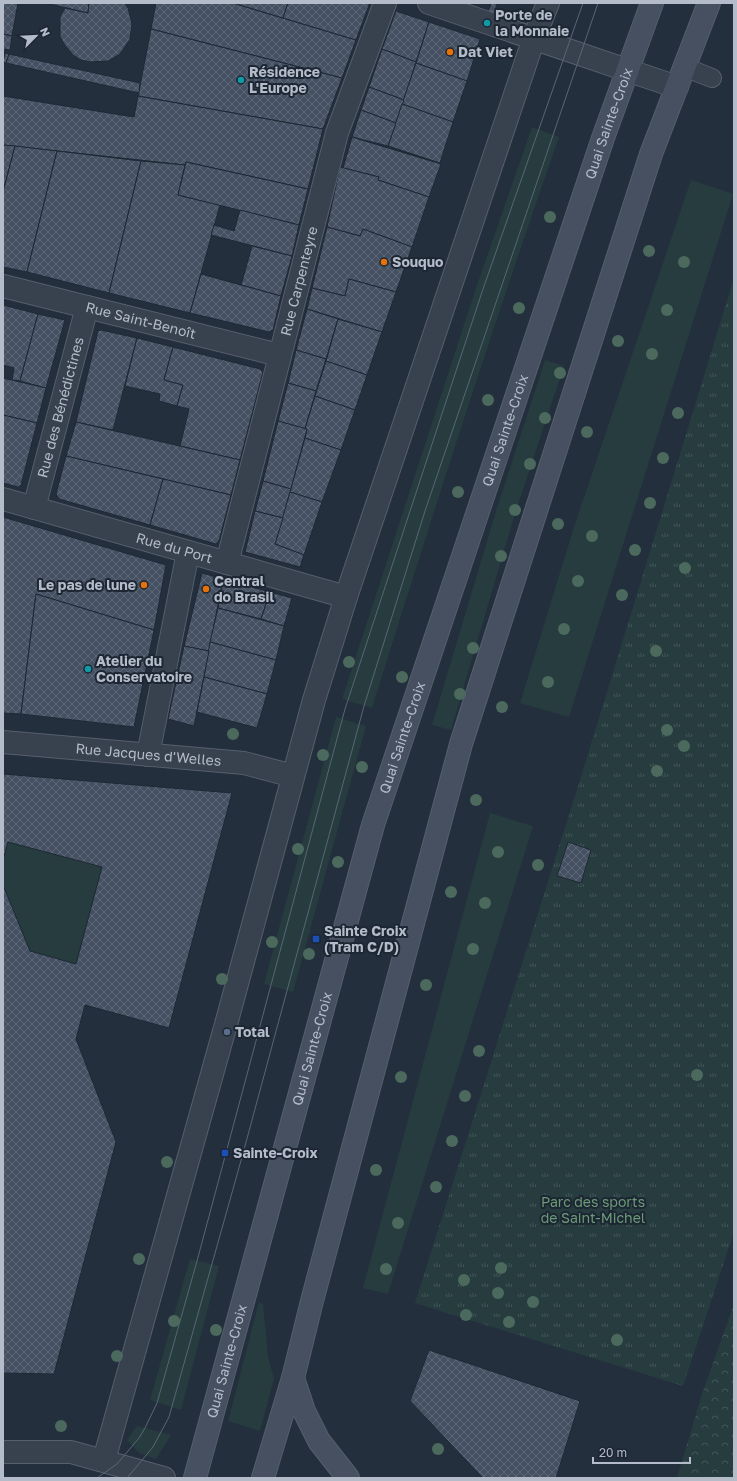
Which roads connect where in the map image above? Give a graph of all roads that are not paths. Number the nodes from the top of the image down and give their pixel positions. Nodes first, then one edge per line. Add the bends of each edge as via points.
1 (385, 3) edge
2 (429, 3) edge
3 (548, 3) edge
4 (652, 3) edge
5 (708, 3) edge
6 (534, 38) junction
7 (684, 66) junction
8 (628, 70) junction
9 (712, 78) dead end
10 (677, 87) junction
11 (3, 286) edge
12 (87, 307) junction
13 (279, 356) junction
14 (3, 499) edge
15 (34, 508) junction
16 (188, 552) junction
17 (227, 563) junction
18 (346, 597) junction
19 (3, 742) edge
20 (148, 755) junction
21 (293, 776) junction
22 (293, 1378) junction
23 (3, 1452) edge
24 (104, 1460) junction
25 (164, 1478) edge
26 (195, 1478) edge
27 (263, 1478) edge
28 (348, 1478) edge

1 - 13 street, Rue Carpenteyre via 337,133
2 - 6 street
3 - 6 street
4 - 8 main road
5 - 7 main road
6 - 8 street
6 - 18 street
7 - 9 lane
7 - 10 main road
8 - 10 street, Quai Sainte-Croix
8 - 26 main road, Quai Sainte-Croix via 373,825
10 - 22 main road via 651,154 461,744
11 - 12 street, Rue Saint-Benoît
12 - 13 street, Rue Saint-Benoît
12 - 15 street, Rue des Bénédictines
13 - 17 street, Rue Carpenteyre
14 - 15 street, Rue du Port
15 - 16 street, Rue du Port
16 - 17 street, Rue du Port
16 - 20 street
17 - 18 street, Rue du Port
18 - 21 street
19 - 20 street, Rue Jacques d'Welles
20 - 21 street, Rue Jacques d'Welles via 244,763
21 - 24 street
22 - 27 main road
22 - 28 main road via 304,1411 319,1441
23 - 24 street via 71,1452
24 - 25 street

